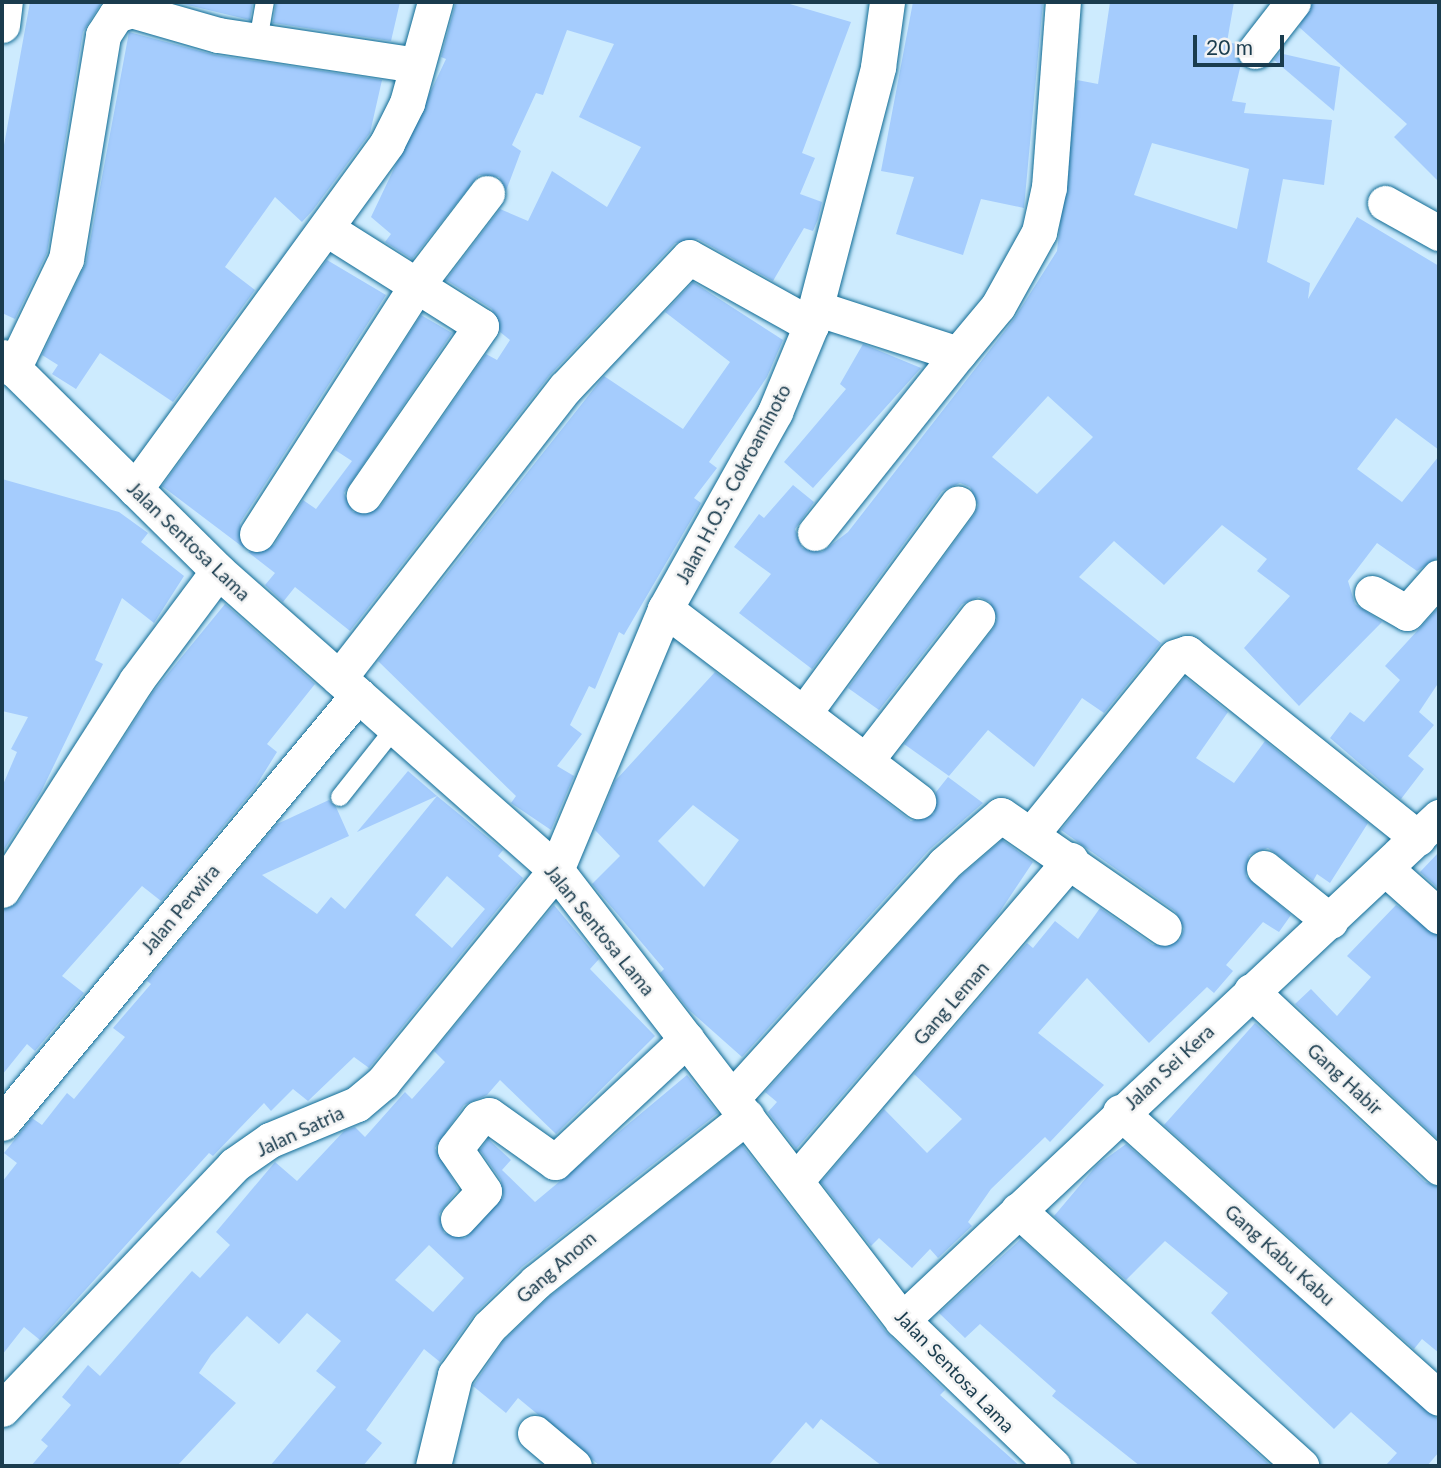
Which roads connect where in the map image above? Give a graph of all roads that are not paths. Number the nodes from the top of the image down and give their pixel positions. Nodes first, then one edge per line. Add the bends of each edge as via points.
1 (5, 2) edge
2 (265, 2) edge
3 (435, 2) edge
4 (887, 2) edge
5 (1063, 2) edge
6 (1293, 2) edge
7 (126, 6) edge
8 (2, 25) edge
9 (258, 41) junction
10 (1255, 51) dead end
11 (416, 65) junction
12 (487, 193) dead end
13 (1385, 203) dead end
14 (327, 229) junction
15 (1439, 233) edge
16 (416, 286) junction
17 (813, 317) junction
18 (958, 354) junction
19 (8, 363) edge
20 (135, 489) junction
21 (364, 495) dead end
22 (958, 503) dead end
23 (815, 533) dead end
24 (257, 534) dead end
25 (218, 570) junction
26 (1439, 577) edge
27 (1372, 593) dead end
28 (666, 609) junction
29 (977, 617) dead end
30 (349, 687) junction
31 (804, 712) junction
32 (394, 729) junction
33 (867, 759) junction
34 (340, 797) dead end
35 (918, 801) dead end
36 (1429, 827) edge
37 (1033, 832) junction
38 (1071, 860) junction
39 (1264, 868) dead end
40 (1386, 869) junction
41 (556, 870) junction
42 (2, 890) edge
43 (1439, 916) edge
44 (1330, 921) junction
45 (1164, 928) dead end
46 (1251, 992) junction
47 (688, 1038) junction
48 (740, 1107) junction
49 (1120, 1112) junction
50 (2, 1123) edge
51 (1439, 1167) edge
52 (798, 1178) junction
53 (1018, 1210) junction
54 (458, 1219) dead end
55 (902, 1320) junction
56 (1439, 1398) edge
57 (2, 1409) edge
58 (535, 1433) dead end
59 (433, 1466) edge
60 (574, 1466) edge
61 (1053, 1466) edge
62 (1301, 1466) edge

1 - 8 street
2 - 9 lane
3 - 11 street
4 - 17 street, Jalan H.O.S. Cokroaminoto via 878,67
5 - 18 street via 1049,187 1039,232 998,306
6 - 10 street
7 - 9 street
7 - 19 street via 103,35 66,259
9 - 11 street
11 - 14 street via 387,144
12 - 16 street
13 - 15 street
14 - 16 street
14 - 20 street
16 - 21 street via 481,326
16 - 24 street
17 - 18 street
17 - 28 street, Jalan H.O.S. Cokroaminoto via 775,412
17 - 30 street, Jalan Perwira via 689,257 565,388
18 - 23 street
19 - 20 street, Jalan Sentosa Lama
20 - 25 street, Jalan Sentosa Lama
22 - 31 street
25 - 30 street, Jalan Sentosa Lama
25 - 42 street via 136,681
26 - 27 street via 1407,613
28 - 31 street
28 - 41 street, Jalan H.O.S. Cokroaminoto
29 - 33 street
30 - 32 street, Jalan Sentosa Lama
30 - 50 street, Jalan Perwira
31 - 33 street
32 - 34 lane
32 - 41 street, Jalan Sentosa Lama
33 - 35 street
36 - 37 street via 1187,653 1175,657
36 - 40 street, Jalan Sei Kera
37 - 38 street
37 - 48 street, Gang Anom via 1001,815 944,864
38 - 45 street
38 - 52 street, Gang Leman
39 - 44 street
40 - 43 street
40 - 44 street, Jalan Sei Kera
41 - 47 street, Jalan Sentosa Lama
41 - 57 street, Jalan Satria via 383,1082 357,1104 270,1140 234,1165
44 - 46 street, Jalan Sei Kera
46 - 49 street, Jalan Sei Kera
46 - 51 street, Gang Habir
47 - 48 street, Jalan Sentosa Lama
47 - 54 street via 555,1163 489,1115 479,1118 455,1149 484,1191
48 - 52 street, Jalan Sentosa Lama
48 - 59 street, Gang Anom via 489,1327 455,1375
49 - 53 street, Jalan Sei Kera
49 - 56 street, Gang Kabu Kabu
52 - 55 street, Jalan Sentosa Lama
53 - 55 street, Jalan Sei Kera
53 - 62 street
55 - 61 street, Jalan Sentosa Lama
58 - 60 street

